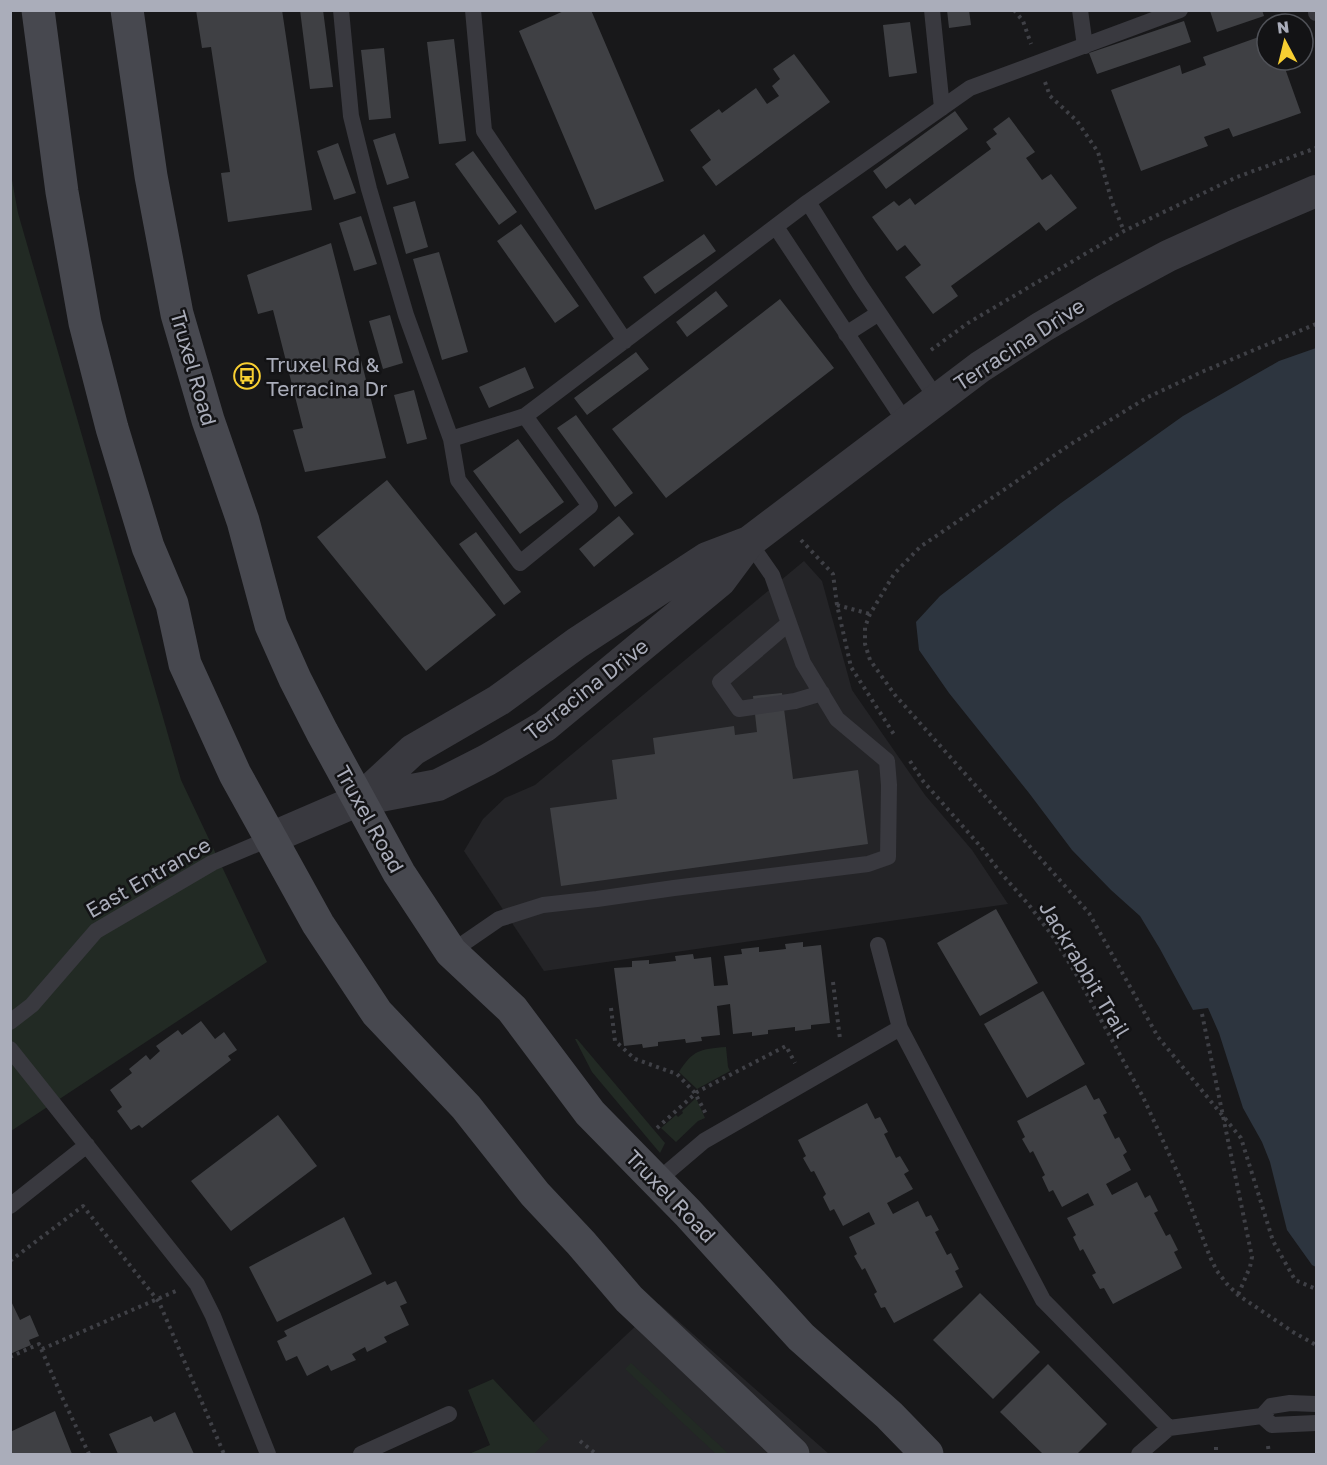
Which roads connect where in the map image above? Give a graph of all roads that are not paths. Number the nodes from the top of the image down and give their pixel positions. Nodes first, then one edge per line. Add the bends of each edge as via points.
1 (38, 10) edge
2 (127, 10) edge
3 (341, 10) edge
4 (473, 10) edge
5 (932, 10) edge
6 (1080, 10) edge
7 (1180, 10) edge
8 (1085, 46) junction
9 (942, 108) junction
10 (1317, 191) edge
11 (808, 202) junction
12 (776, 226) junction
13 (879, 313) junction
14 (846, 334) junction
15 (625, 341) junction
16 (937, 399) junction
17 (525, 416) junction
18 (906, 423) junction
19 (451, 439) junction
20 (749, 542) junction
21 (789, 624) junction
22 (822, 693) junction
23 (359, 800) junction
24 (271, 838) junction
25 (878, 945) dead end
26 (451, 952) junction
27 (10, 1022) edge
28 (900, 1028) junction
29 (10, 1049) edge
30 (87, 1145) junction
31 (657, 1181) junction
32 (10, 1206) edge
33 (1317, 1404) edge
34 (448, 1414) dead end
35 (1262, 1416) junction
36 (1317, 1423) edge
37 (1169, 1428) junction
38 (268, 1455) edge
39 (361, 1455) edge
40 (793, 1455) edge
41 (927, 1455) edge
42 (1139, 1455) edge

1 - 24 main road via 62,192 85,323 112,428 148,547 172,604 184,664
2 - 23 main road, Truxel Road via 151,176 177,314 208,420 243,521 271,625
3 - 19 lane via 351,116 369,189 406,315
4 - 15 lane via 484,130
5 - 9 lane
6 - 8 lane
7 - 8 lane
8 - 9 lane via 970,88
9 - 11 lane
10 - 16 street, Terracina Drive via 1168,256 1105,290 1042,327
11 - 12 lane
11 - 13 lane
12 - 14 lane
12 - 15 lane
13 - 14 lane
13 - 16 lane
14 - 18 lane
15 - 17 lane
16 - 18 street, Terracina Drive
17 - 19 lane
17 - 19 lane via 590,506 520,563 458,480
18 - 20 street, Terracina Drive
20 - 21 lane via 772,574
20 - 23 street, Terracina Drive via 707,558 577,643 499,700 413,750
20 - 23 street, Terracina Drive via 720,581 544,726 438,785
21 - 22 lane via 803,663
21 - 22 lane via 720,682 739,709
22 - 26 lane via 837,719 887,761 888,857 868,864 543,905 499,919
23 - 24 street, Terracina Drive
23 - 26 main road, Truxel Road via 399,873
24 - 27 lane, East Entrance via 212,863 96,931 32,1005
24 - 40 main road via 318,924 377,1013 466,1107 535,1194 629,1299
25 - 28 lane
26 - 31 main road, Truxel Road via 512,1009 590,1113
28 - 31 lane via 704,1141
28 - 37 lane via 1043,1300
29 - 30 lane
30 - 32 lane
30 - 38 lane via 197,1284
31 - 41 main road, Truxel Road via 801,1337 889,1414
33 - 35 lane via 1271,1406
34 - 39 lane
35 - 36 lane via 1272,1425
35 - 37 lane
37 - 42 lane

